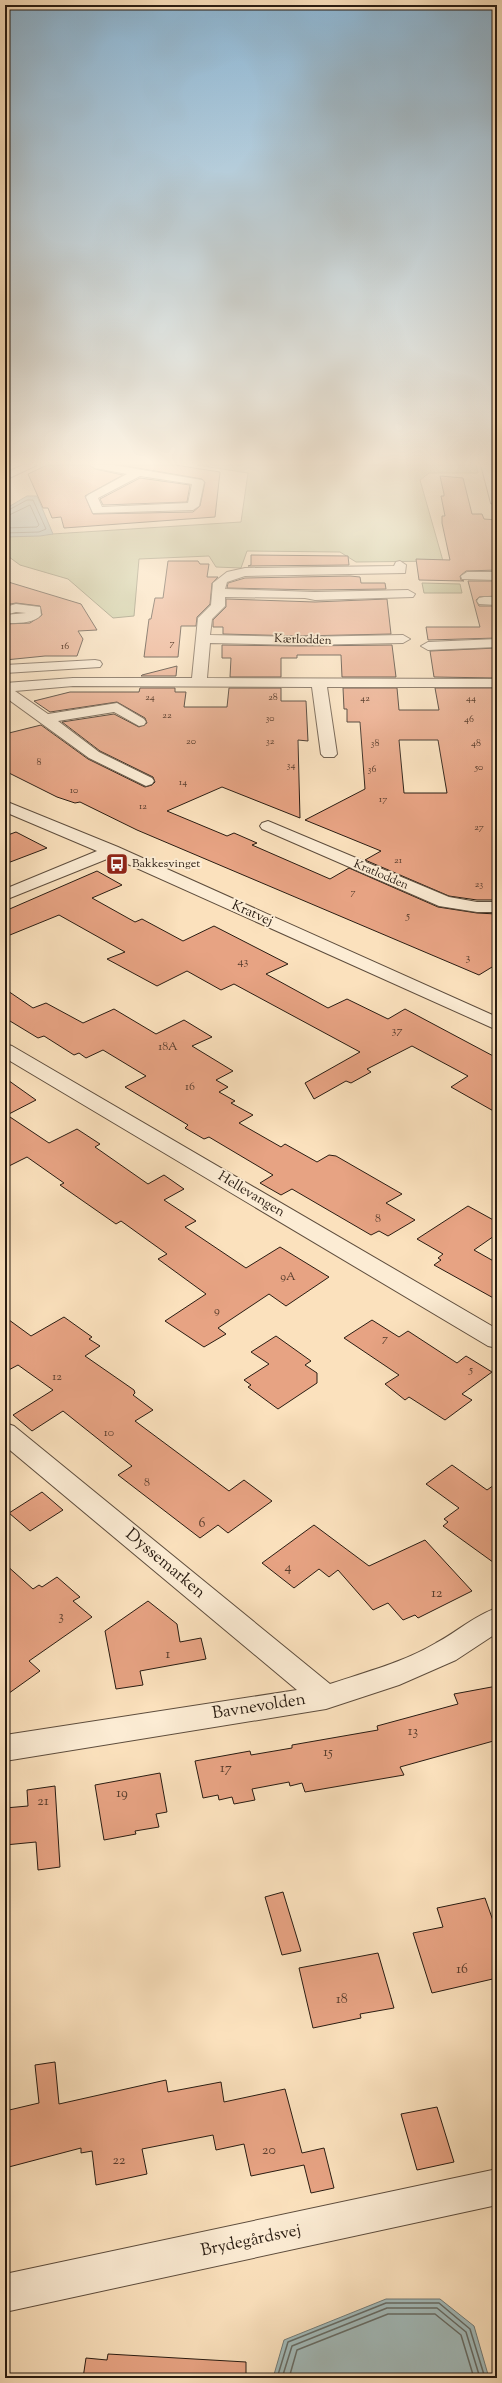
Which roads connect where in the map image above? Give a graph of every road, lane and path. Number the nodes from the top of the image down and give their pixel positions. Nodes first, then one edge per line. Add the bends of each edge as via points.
1 (226, 576) edge
2 (218, 593) junction
3 (408, 594) dead end
4 (5, 611) edge
5 (5, 619) edge
6 (203, 639) junction
7 (404, 639) dead end
8 (497, 643) edge
9 (428, 646) dead end
10 (95, 664) dead end
11 (5, 669) edge
12 (199, 682) junction
13 (319, 683) junction
14 (497, 683) edge
15 (5, 688) edge
16 (45, 720) junction
17 (139, 722) dead end
18 (329, 754) dead end
19 (146, 781) dead end
20 (5, 806) edge
21 (268, 826) dead end
22 (112, 851) junction
23 (5, 895) edge
24 (497, 907) edge
25 (493, 1019) edge
26 (5, 1050) edge
27 (497, 1340) edge
28 (5, 1432) edge
29 (497, 1619) edge
30 (326, 1697) junction
31 (5, 1748) edge
32 (497, 2187) edge
33 (5, 2293) edge

1 - 2 street via 219,583
2 - 3 street via 315,596
2 - 6 street via 218,606 205,618
4 - 5 street via 16,608 35,610 34,615 21,619
6 - 7 street, Kærlodden
6 - 12 street
8 - 9 street
10 - 11 street
12 - 13 street
12 - 15 street via 73,682
13 - 14 street
13 - 18 street
15 - 16 street
16 - 17 street via 117,708
16 - 19 street via 94,755
20 - 22 street, Kratvej
21 - 24 street, Kratlodden via 445,902
22 - 23 street
22 - 25 street, Kratvej
26 - 27 street, Hellevangen
28 - 30 street, Dyssemarken
29 - 30 street, Bavnevolden via 446,1652 389,1677
30 - 31 street, Bavnevolden
32 - 33 street, Brydegårdsvej

